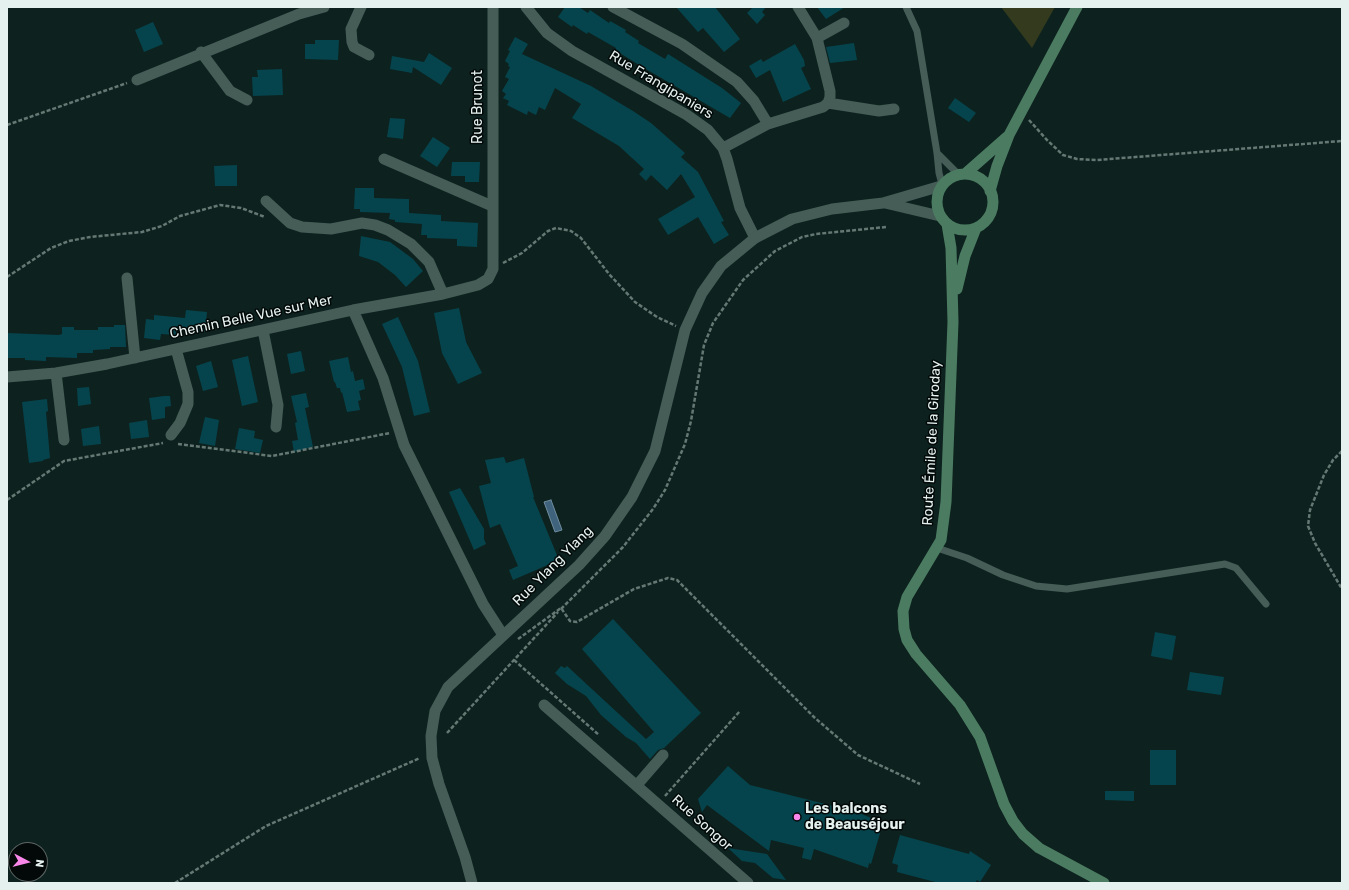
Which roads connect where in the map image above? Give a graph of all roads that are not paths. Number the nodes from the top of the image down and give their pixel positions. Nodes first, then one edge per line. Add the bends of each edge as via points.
1 (324, 7) edge
2 (361, 7) edge
3 (493, 7) edge
4 (526, 7) edge
5 (613, 7) edge
6 (798, 7) edge
7 (906, 7) edge
8 (1077, 7) edge
9 (844, 23) dead end
10 (817, 38) junction
11 (201, 52) junction
12 (369, 55) dead end
13 (137, 80) road end
14 (247, 100) dead end
15 (828, 103) junction
16 (894, 109) dead end
17 (768, 124) junction
18 (1009, 135) junction
19 (723, 148) junction
20 (937, 153) junction
21 (384, 159) dead end
22 (962, 174) junction
23 (942, 185) junction
24 (990, 191) junction
25 (266, 200) dead end
26 (883, 202) junction
27 (492, 206) junction
28 (943, 220) junction
29 (976, 228) junction
30 (755, 238) junction
31 (493, 269) joint
32 (127, 278) dead end
33 (444, 294) junction
34 (354, 310) junction
35 (953, 322) junction
36 (263, 330) junction
37 (176, 348) junction
38 (135, 358) junction
39 (56, 373) junction
40 (7, 377) edge
41 (276, 426) dead end
42 (64, 440) dead end
43 (170, 440) road end
44 (937, 548) junction
45 (1266, 604) dead end
46 (503, 636) junction
47 (544, 705) dead end
48 (663, 755) dead end
49 (638, 785) junction
50 (472, 883) edge
51 (748, 883) edge
52 (1104, 883) edge

1 - 11 street via 299,14
2 - 12 street via 351,29 352,42
3 - 27 street, Rue Brunot
4 - 19 street, Rue Frangipaniers via 546,33 686,115 708,130
5 - 17 street via 682,44 736,82 754,101
6 - 10 street
7 - 20 lane via 917,31
8 - 18 main road
9 - 10 street
10 - 15 street via 830,91
11 - 13 street
11 - 14 street via 230,91
15 - 16 street via 879,111
15 - 17 street
17 - 19 street
18 - 22 main road
18 - 24 main road
19 - 30 street, Rue Frangipaniers via 740,208
20 - 22 lane
20 - 23 lane
21 - 27 street
22 - 23 main road via 952,176
22 - 24 main road via 980,178
23 - 26 street, Rue Ylang Ylang
23 - 28 main road via 936,200
24 - 29 main road via 993,199 989,216
25 - 33 street via 290,223 302,227 331,229 362,223 388,230 411,244 429,262
26 - 28 street
26 - 30 street, Rue Ylang Ylang via 792,219
27 - 31 street, Rue Brunot
28 - 29 main road via 961,230
28 - 35 main road via 952,248
29 - 35 main road via 959,278
30 - 46 street, Rue Ylang Ylang via 721,266 702,293 685,330 655,452 632,497 605,536 579,565
31 - 33 street, Chemin Belle Vue sur Mer via 488,279 478,285
32 - 38 street
33 - 34 street, Chemin Belle Vue sur Mer
34 - 36 street, Chemin Belle Vue sur Mer
34 - 46 street via 383,378 399,431 418,474 483,604
35 - 44 main road, Route Émile de la Giroday via 946,502 941,540
36 - 37 street, Chemin Belle Vue sur Mer
36 - 41 street via 278,405
37 - 38 street, Chemin Belle Vue sur Mer
37 - 43 street via 188,392 188,404
38 - 39 street, Chemin Belle Vue sur Mer
39 - 40 street, Chemin Belle Vue sur Mer
39 - 42 street
44 - 45 lane via 1036,586 1066,589 1225,564 1236,568
44 - 52 main road, Route Émile de la Giroday via 907,598 903,611 907,640 960,705 980,737 1004,804 1013,821 1039,848
46 - 50 street, Rue Ylang Ylang via 448,687 435,711 431,736 432,758 439,784
47 - 49 street, Rue Songor
48 - 49 street
49 - 51 street, Rue Songor

